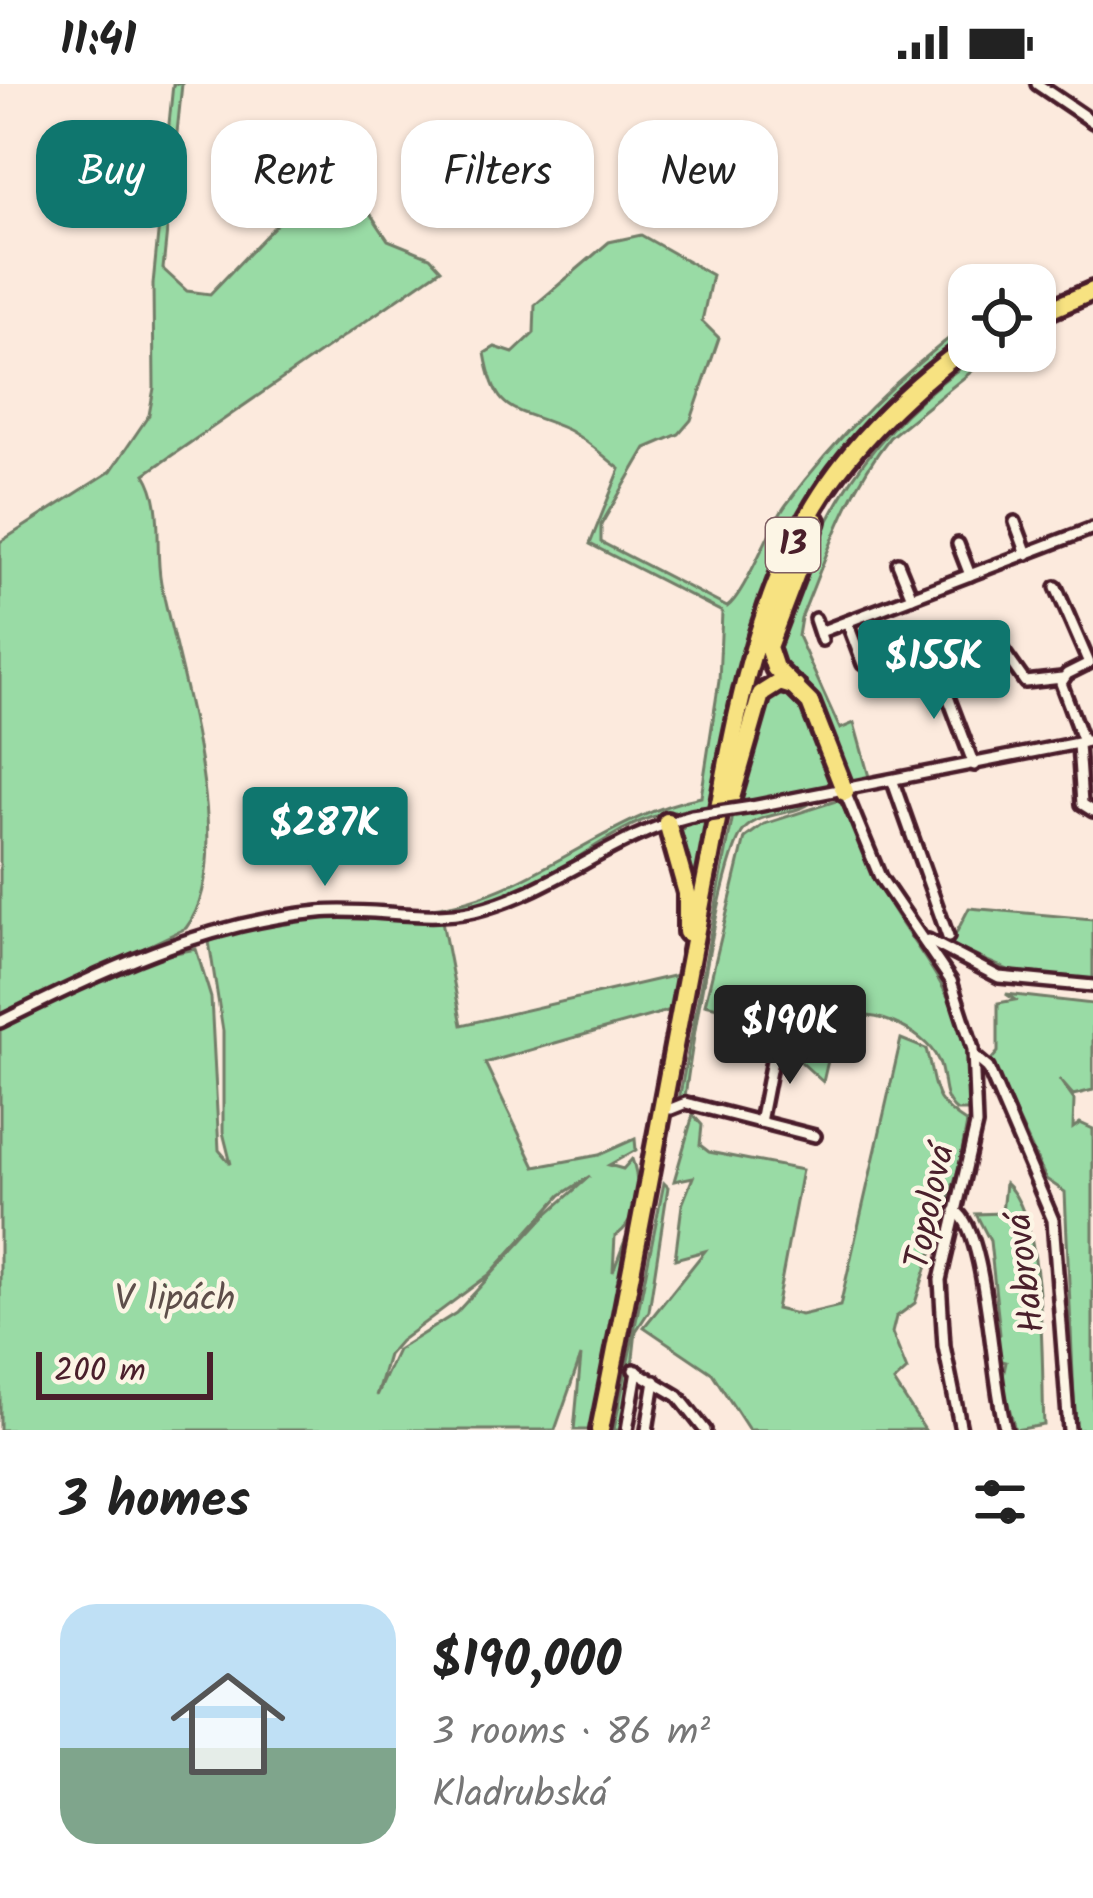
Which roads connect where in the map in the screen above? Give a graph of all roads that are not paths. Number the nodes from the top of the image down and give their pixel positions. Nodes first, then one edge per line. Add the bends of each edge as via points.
1 (1036, 84) edge
2 (1093, 122) edge
3 (1093, 282) edge
4 (1093, 291) edge
5 (1056, 297) edge
6 (1056, 307) edge
7 (948, 362) edge
8 (951, 372) edge
9 (816, 521) junction
10 (1015, 522) dead end
11 (1093, 528) edge
12 (958, 544) dead end
13 (1027, 554) junction
14 (898, 563) dead end
15 (970, 575) junction
16 (1056, 587) dead end
17 (912, 597) junction
18 (814, 619) dead end
19 (848, 622) junction
20 (863, 664) dead end
21 (936, 665) junction
22 (906, 676) dead end
23 (1063, 677) junction
24 (800, 688) junction
25 (1084, 742) edge
26 (974, 765) junction
27 (892, 782) junction
28 (845, 792) junction
29 (730, 798) junction
30 (1093, 811) edge
31 (668, 822) junction
32 (922, 936) junction
33 (948, 937) dead end
34 (970, 964) junction
35 (951, 981) junction
36 (1093, 986) edge
37 (681, 1000) junction
38 (0, 1022) edge
39 (775, 1045) dead end
40 (975, 1058) junction
41 (679, 1106) junction
42 (760, 1122) junction
43 (815, 1136) dead end
44 (955, 1210) junction
45 (655, 1381) junction
46 (693, 1413) junction
47 (600, 1430) edge
48 (610, 1430) edge
49 (627, 1430) edge
50 (647, 1430) edge
51 (692, 1430) edge
52 (705, 1430) edge
53 (961, 1430) edge
54 (1006, 1430) edge
55 (1070, 1430) edge

1 - 2 street
3 - 5 highway
4 - 6 highway
7 - 37 highway, 13 via 846,460 774,585 750,657
8 - 9 highway, 13 via 886,427
9 - 24 highway via 768,646 775,668
9 - 29 highway, 13 via 765,635
10 - 13 street
11 - 13 street
12 - 15 street
13 - 15 street
14 - 17 street
15 - 17 street
16 - 23 street via 1089,663
17 - 19 street
18 - 19 street via 821,636
19 - 20 street
21 - 22 street
21 - 23 street via 999,645 1025,682
21 - 26 street
23 - 25 street
24 - 28 highway
24 - 29 highway via 780,682 761,694
25 - 26 street
25 - 30 street via 1082,804
26 - 27 street
27 - 28 street
27 - 33 street
28 - 31 street, bridge
28 - 32 street, Topolová via 880,877
29 - 41 highway, 13
31 - 37 highway via 688,916
31 - 38 street via 473,911 325,911 198,934
32 - 34 street
32 - 35 street, Topolová
34 - 35 street
34 - 36 street via 999,977
35 - 40 street, Topolová
37 - 47 highway, 13
39 - 42 street
40 - 44 street, Topolová via 976,1125
40 - 55 street, Habrová via 988,1068 1049,1201
41 - 42 street
41 - 48 highway, 13
42 - 43 street
44 - 53 street, Topolová via 939,1309
44 - 54 street via 976,1237
45 - 46 street
45 - 49 street via 635,1371
45 - 50 street
46 - 51 street
46 - 52 street

